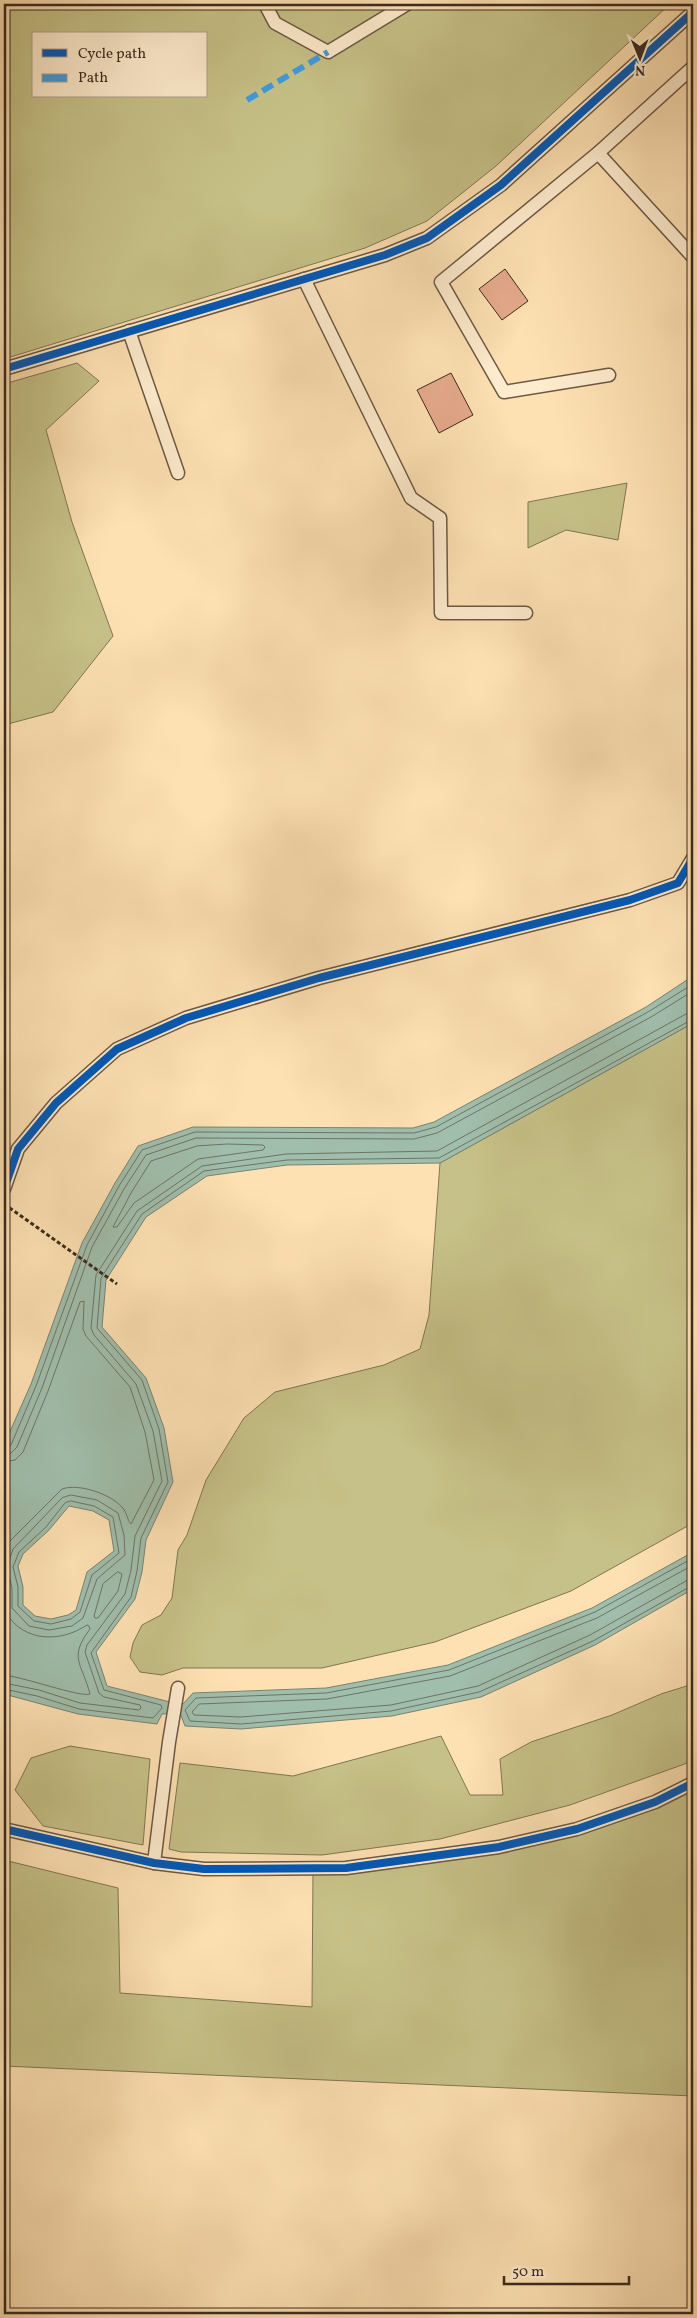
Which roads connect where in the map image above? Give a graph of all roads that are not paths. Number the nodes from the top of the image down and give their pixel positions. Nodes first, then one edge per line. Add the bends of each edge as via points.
1 (264, 4) edge
2 (407, 4) edge
3 (693, 12) edge
4 (693, 67) edge
5 (598, 153) junction
6 (693, 257) edge
7 (304, 279) junction
8 (129, 331) junction
9 (4, 369) edge
10 (610, 375) dead end
11 (178, 473) dead end
12 (526, 613) dead end
13 (693, 858) edge
14 (4, 1189) edge
15 (178, 1688) dead end
16 (693, 1783) edge
17 (4, 1829) edge
18 (154, 1863) junction

1 - 2 street via 275,23 328,52
3 - 7 street via 500,185 446,226 404,249
4 - 5 street
5 - 6 street
5 - 10 street via 441,282 504,392
7 - 8 street
7 - 12 street via 411,498 440,518 441,614
8 - 9 street
8 - 11 street
13 - 14 street via 678,883 630,900 320,978 186,1018 117,1049 56,1103 18,1149
15 - 18 street
16 - 18 street via 656,1802 585,1826 499,1847 346,1868 204,1869
17 - 18 street

